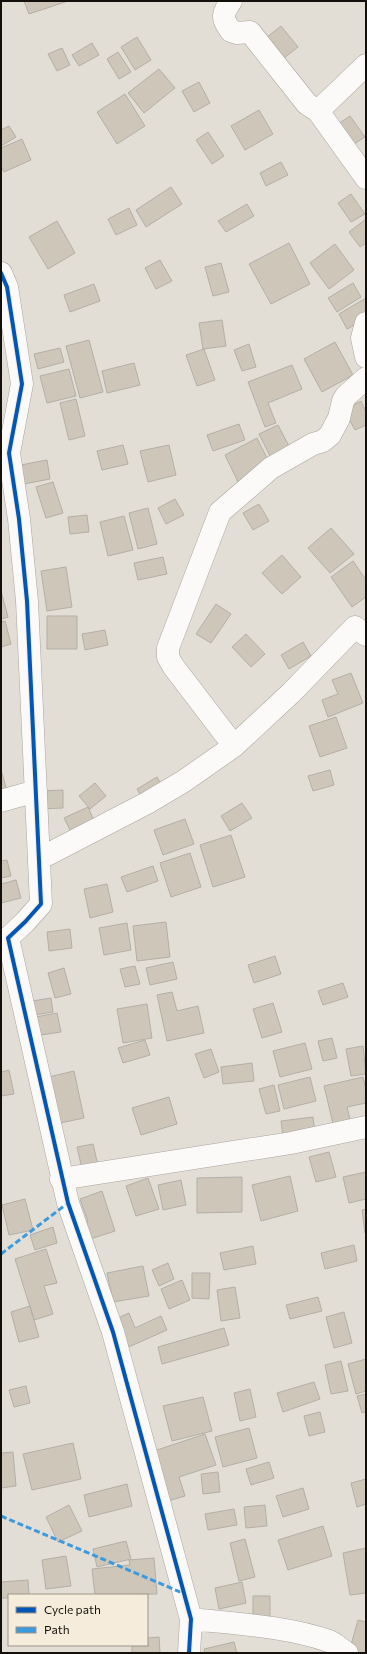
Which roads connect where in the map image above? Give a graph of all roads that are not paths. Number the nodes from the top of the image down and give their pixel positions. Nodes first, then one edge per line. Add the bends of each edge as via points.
1 (231, 1) edge
2 (366, 65) edge
3 (318, 111) junction
4 (366, 178) edge
5 (1, 273) edge
6 (366, 323) edge
7 (366, 357) edge
8 (366, 378) edge
9 (10, 523) edge
10 (362, 625) edge
11 (234, 746) junction
12 (36, 792) junction
13 (1, 801) edge
14 (39, 858) junction
15 (4, 938) edge
16 (366, 1127) edge
17 (61, 1179) junction
18 (191, 1619) junction
19 (189, 1653) edge
20 (347, 1653) edge

1 - 3 street via 223,17 231,31 250,32 307,104
2 - 3 street
3 - 4 street
5 - 9 street via 6,286 22,384 9,453
6 - 7 street via 362,338
8 - 11 street via 346,396 330,435 271,468 220,512 168,648 168,657 173,666
9 - 12 street via 27,601
10 - 11 street
11 - 14 street via 147,803
12 - 13 street
12 - 14 street
14 - 15 street via 41,904 25,922
15 - 17 street
16 - 17 street via 291,1143
17 - 18 street via 77,1233 113,1332
18 - 19 street
18 - 20 street via 237,1622 278,1629 331,1642

